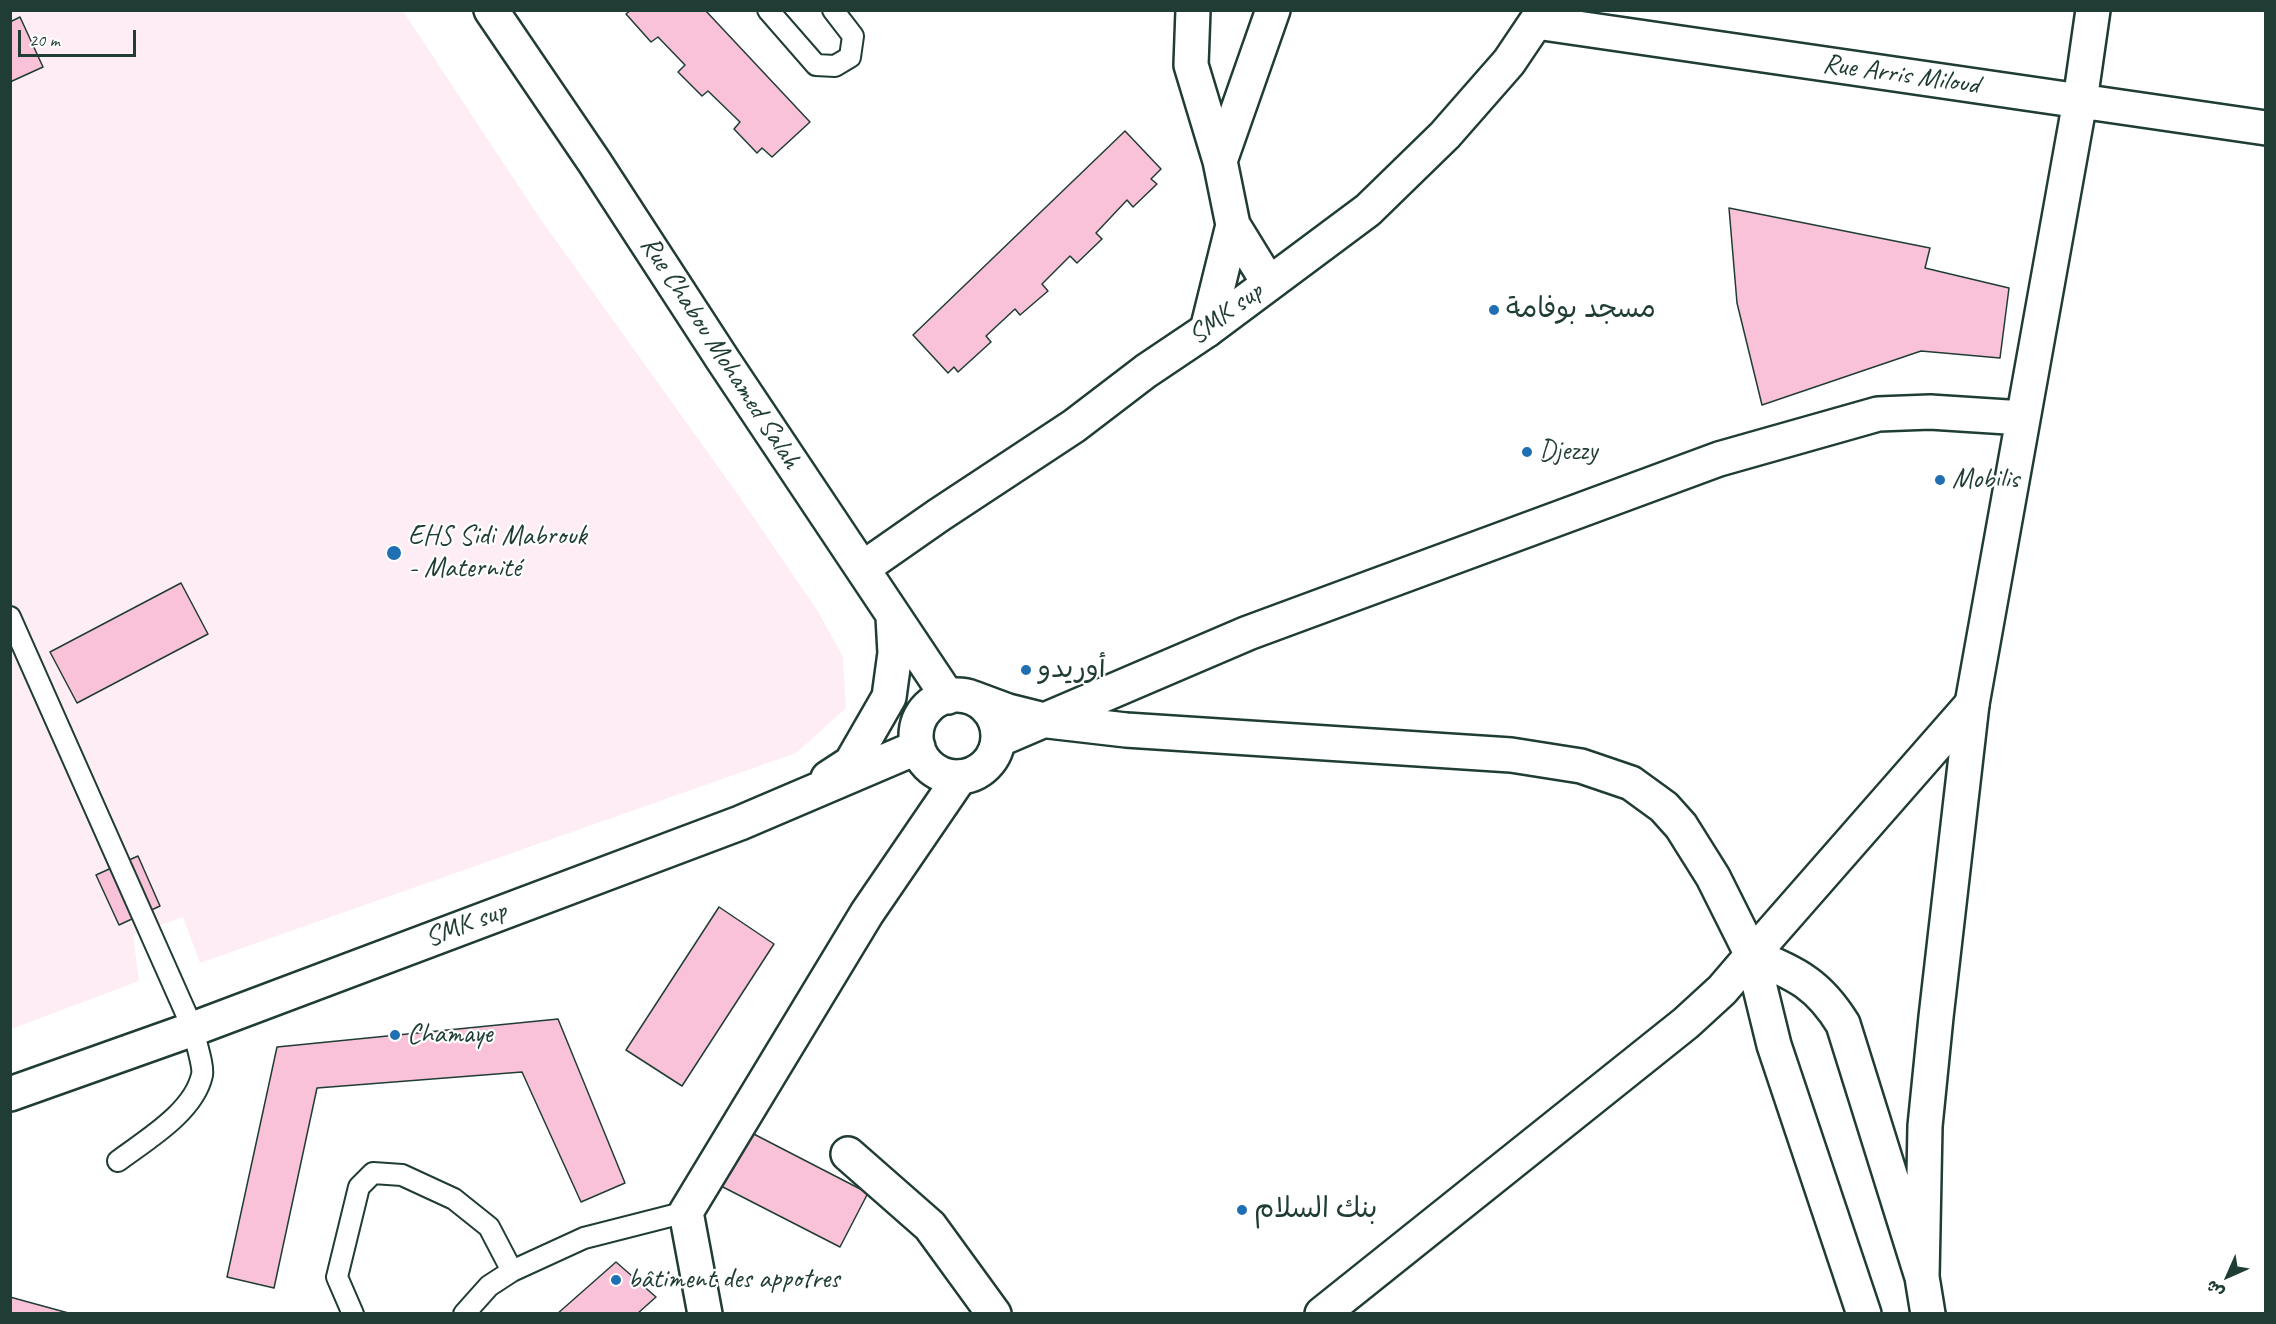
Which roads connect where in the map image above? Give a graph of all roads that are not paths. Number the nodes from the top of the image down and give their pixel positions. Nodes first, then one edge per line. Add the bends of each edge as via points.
1 (491, 10) edge
2 (768, 10) edge
3 (833, 10) edge
4 (1193, 10) edge
5 (1273, 10) edge
6 (2093, 10) edge
7 (1540, 16) edge
8 (2080, 101) junction
9 (2265, 128) edge
10 (1220, 161) junction
11 (1233, 225) junction
12 (1268, 282) junction
13 (1207, 330) junction
14 (2023, 418) junction
15 (863, 568) junction
16 (10, 617) edge
17 (893, 617) junction
18 (960, 697) junction
19 (1972, 704) junction
20 (1048, 721) junction
21 (998, 740) junction
22 (918, 747) junction
23 (960, 777) junction
24 (786, 804) junction
25 (1752, 955) junction
26 (193, 1029) junction
27 (10, 1094) edge
28 (848, 1154) dead end
29 (118, 1161) dead end
30 (686, 1212) junction
31 (512, 1271) junction
32 (1922, 1277) junction
33 (353, 1314) edge
34 (464, 1314) edge
35 (705, 1314) edge
36 (994, 1314) edge
37 (1322, 1314) edge
38 (1864, 1314) edge
39 (1928, 1314) edge

1 - 15 main road, Rue Chabou Mohamed Salah
2 - 3 lane via 816,65 835,66 850,57 853,36
4 - 10 main road via 1191,65
5 - 10 main road
6 - 8 main road
7 - 8 main road, Rue Arris Miloud
7 - 12 main road, SMK sup via 1509,62 1428,152 1368,210
8 - 9 main road, Rue Arris Miloud
8 - 14 main road
10 - 11 main road
11 - 12 main road
11 - 13 main road
12 - 13 main road, SMK sup
13 - 15 main road, SMK sup via 1074,426
14 - 19 main road
14 - 20 main road via 1930,412 1878,414 1719,459 1248,633
15 - 17 main road, Rue Chabou Mohamed Salah
16 - 26 lane
17 - 18 main road, Rue Chabou Mohamed Salah
17 - 24 main road via 896,653 889,697 851,763
18 - 20 main road
18 - 21 main road via 984,705 997,727
18 - 22 main road via 935,701 926,710 916,734
19 - 25 main road
19 - 32 main road via 1925,1126
20 - 21 main road
20 - 25 main road via 1207,737 1511,755 1581,766 1631,783 1664,807 1681,826 1713,877
21 - 23 main road via 990,761 971,775
22 - 23 main road via 934,769 946,776
22 - 24 main road, SMK sup
23 - 30 main road via 867,913
24 - 26 main road, SMK sup
25 - 32 main road via 1812,985 1843,1023
25 - 37 main road via 1686,1023
25 - 38 main road via 1774,1046
26 - 27 main road, SMK sup
26 - 29 lane via 203,1074 192,1096 177,1116
28 - 36 main road via 930,1226
30 - 31 lane via 584,1238
30 - 35 main road
31 - 33 lane via 489,1227 454,1199 402,1175 373,1173 359,1187 337,1277
31 - 34 lane via 489,1286
32 - 39 main road

